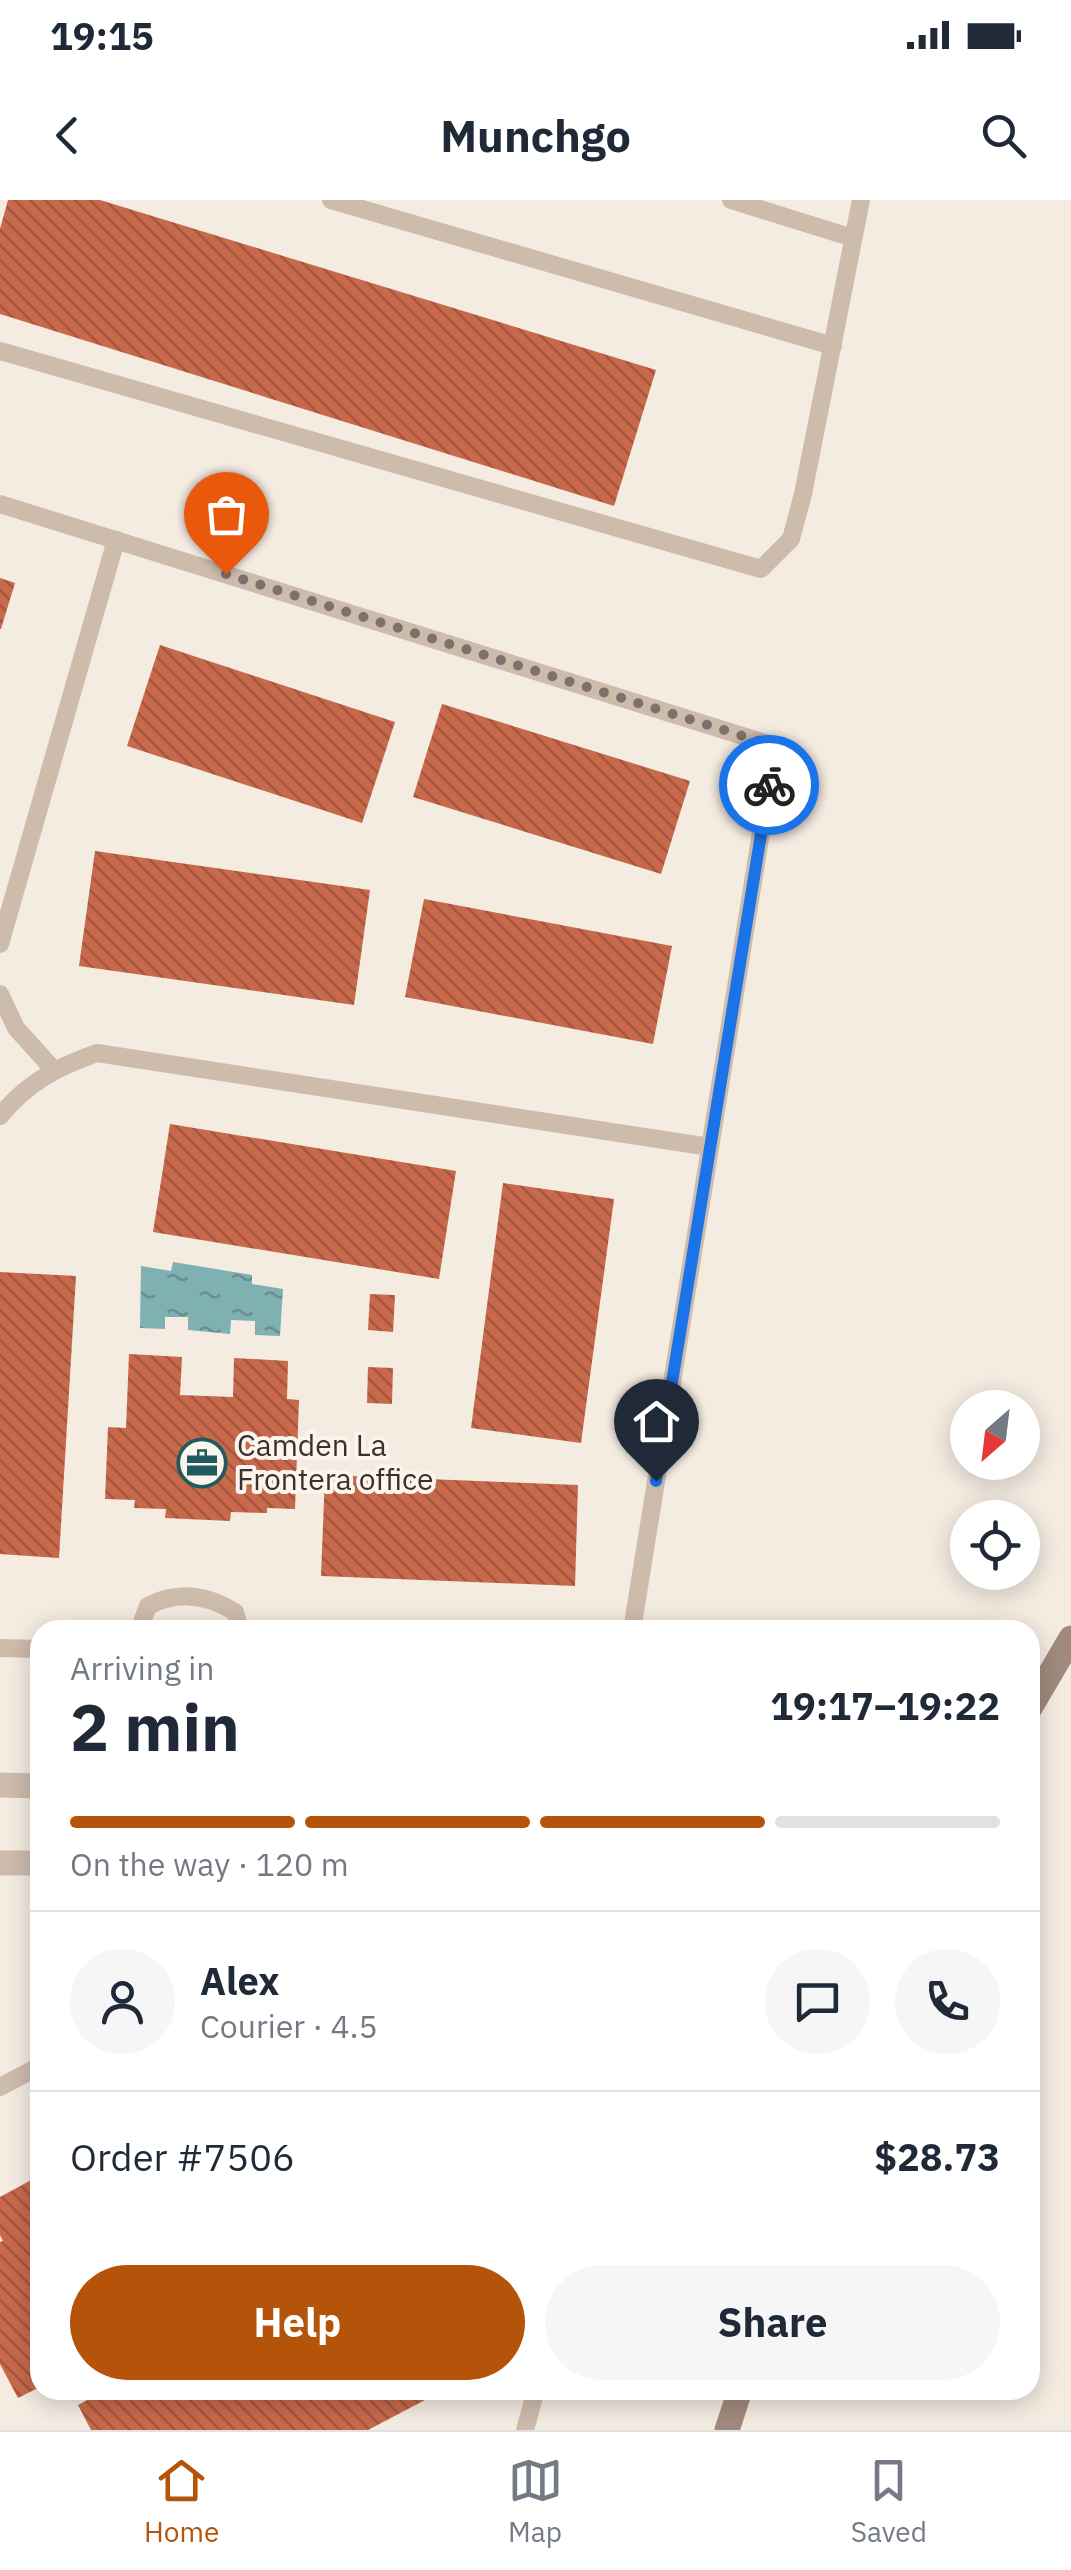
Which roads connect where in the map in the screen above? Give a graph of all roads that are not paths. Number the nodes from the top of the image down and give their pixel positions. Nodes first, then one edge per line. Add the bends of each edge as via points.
1 (331, 200) edge
2 (731, 200) edge
3 (861, 200) edge
4 (853, 238) junction
5 (834, 346) junction
6 (0, 351) edge
7 (0, 504) edge
8 (116, 540) junction
9 (0, 944) edge
10 (0, 994) edge
11 (54, 1069) junction
12 (0, 1116) edge
13 (710, 1147) junction
14 (143, 1620) edge
15 (237, 1620) edge
16 (634, 1620) edge
17 (1071, 1638) edge
18 (0, 1648) edge
19 (30, 1649) edge
20 (1040, 1691) edge
21 (0, 1785) edge
22 (30, 1786) edge
23 (30, 1863) edge
24 (0, 1864) edge
25 (30, 2071) edge
26 (0, 2087) edge
27 (534, 2400) edge
28 (737, 2400) edge
29 (526, 2430) edge
30 (727, 2430) edge

1 - 5 lane
2 - 4 lane
3 - 4 lane
4 - 5 lane
5 - 6 lane via 791,539 761,569
7 - 8 lane
8 - 9 lane
8 - 13 lane via 775,746
10 - 11 lane via 16,1028
11 - 12 lane
11 - 13 lane via 97,1053
13 - 16 lane
14 - 15 lane via 148,1606 184,1596 202,1596 235,1612
17 - 20 main road
18 - 19 lane
21 - 22 street
23 - 24 street
25 - 26 lane
27 - 29 lane
28 - 30 main road

